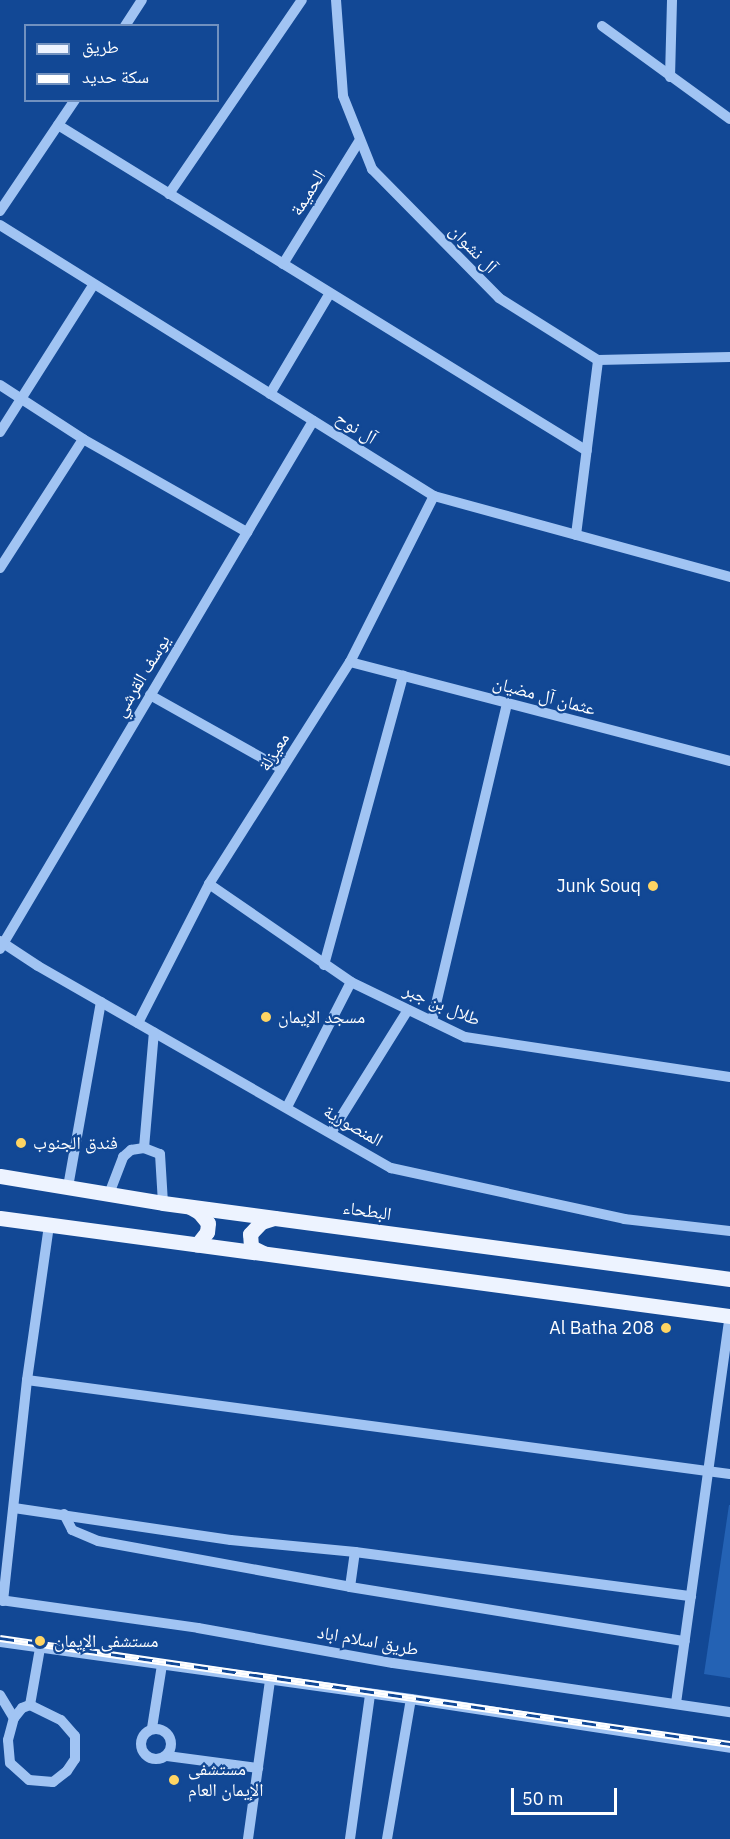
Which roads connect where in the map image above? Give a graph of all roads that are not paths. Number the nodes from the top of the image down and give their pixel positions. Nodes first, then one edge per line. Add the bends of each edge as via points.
1 (142, 0) edge
2 (302, 0) edge
3 (336, 0) edge
4 (672, 0) edge
5 (126, 24) edge
6 (602, 26) dead end
7 (670, 77) junction
8 (74, 102) edge
9 (730, 119) edge
10 (58, 125) junction
11 (360, 140) junction
12 (169, 194) junction
13 (0, 211) edge
14 (0, 225) edge
15 (283, 264) junction
16 (94, 284) junction
17 (330, 293) junction
18 (730, 357) edge
19 (598, 360) junction
20 (0, 385) edge
21 (270, 394) junction
22 (21, 399) junction
23 (313, 421) junction
24 (0, 432) edge
25 (83, 439) junction
26 (587, 451) junction
27 (434, 496) junction
28 (247, 532) junction
29 (576, 535) junction
30 (0, 567) edge
31 (730, 577) edge
32 (350, 662) junction
33 (403, 676) junction
34 (150, 695) junction
35 (507, 703) junction
36 (730, 761) edge
37 (282, 769) junction
38 (209, 884) junction
39 (1, 944) edge
40 (324, 965) junction
41 (351, 982) junction
42 (101, 1002) junction
43 (408, 1010) junction
44 (432, 1021) junction
45 (138, 1023) junction
46 (154, 1032) junction
47 (730, 1077) edge
48 (287, 1107) junction
49 (331, 1133) junction
50 (144, 1148) junction
51 (0, 1176) edge
52 (68, 1187) junction
53 (109, 1194) junction
54 (163, 1203) junction
55 (190, 1207) junction
56 (0, 1218) edge
57 (280, 1219) junction
58 (49, 1225) junction
59 (730, 1232) edge
60 (197, 1245) junction
61 (266, 1254) junction
62 (730, 1279) edge
63 (730, 1316) edge
64 (27, 1380) junction
65 (708, 1471) junction
66 (730, 1474) edge
67 (14, 1508) junction
68 (64, 1514) junction
69 (355, 1552) junction
70 (350, 1587) junction
71 (691, 1596) junction
72 (2, 1600) edge
73 (685, 1641) junction
74 (0, 1642) edge
75 (40, 1648) junction
76 (162, 1665) junction
77 (270, 1680) junction
78 (370, 1694) junction
79 (0, 1695) edge
80 (411, 1699) junction
81 (676, 1703) junction
82 (30, 1705) junction
83 (730, 1712) edge
84 (14, 1718) junction
85 (152, 1728) junction
86 (4, 1740) edge
87 (730, 1748) edge
88 (167, 1756) junction
89 (258, 1768) junction
90 (248, 1839) edge
91 (350, 1839) edge
92 (387, 1839) edge

1 - 5 street
2 - 12 street
3 - 11 street, آل نشوان via 343,96
4 - 7 street
6 - 7 street
7 - 9 street
8 - 10 street
10 - 12 street
10 - 13 street
11 - 15 street, الحميمة
11 - 19 street, آل نشوان via 372,169 499,298
12 - 15 street
14 - 16 street, آل نوح
15 - 17 street
16 - 21 street, آل نوح
16 - 22 street
17 - 21 street
17 - 26 street
18 - 19 street
19 - 26 street
20 - 22 street
21 - 23 street, آل نوح
22 - 24 street
22 - 25 street
23 - 27 street, آل نوح
23 - 28 street, يوسف القرشي
25 - 28 street
25 - 30 street
26 - 29 street
27 - 29 street, آل نوح
27 - 32 street, معيزلة
28 - 34 street, يوسف القرشي
29 - 31 street, آل نوح
32 - 33 street, عثمان آل مضيان
32 - 37 street, معيزلة
33 - 35 street, عثمان آل مضيان
33 - 40 street
34 - 37 street
34 - 39 street, يوسف القرشي
35 - 36 street, عثمان آل مضيان
35 - 44 street
37 - 38 street, معيزلة
38 - 40 street, طلال بن جبر
38 - 45 street, معيزلة
39 - 42 street, المنصورية
40 - 41 street, طلال بن جبر
41 - 43 street, طلال بن جبر
41 - 48 street
42 - 45 street, المنصورية
42 - 52 street
43 - 44 street, طلال بن جبر
43 - 49 street
44 - 47 street, طلال بن جبر via 465,1037
45 - 46 street, المنصورية
46 - 48 street, المنصورية
46 - 50 street
48 - 49 street, المنصورية
49 - 59 street, المنصورية via 391,1168 624,1219
50 - 53 street via 131,1150 123,1157
50 - 54 street via 160,1154
51 - 52 main road, البطحاء
52 - 53 main road, البطحاء
53 - 54 main road, البطحاء
54 - 55 main road, البطحاء
55 - 57 main road, البطحاء
55 - 60 main road via 208,1223 207,1232
56 - 58 main road
57 - 61 main road via 269,1218 250,1234 251,1247
57 - 62 main road, البطحاء
58 - 60 main road
58 - 64 street
60 - 61 main road
61 - 63 main road
63 - 65 street
64 - 65 street
64 - 67 street
65 - 66 street
65 - 71 street
67 - 68 street
67 - 72 street
68 - 69 street via 231,1540
68 - 70 street via 72,1530 98,1541
69 - 70 street
69 - 71 street
70 - 73 street
71 - 73 street
72 - 81 street, طريق اسلام اباد via 198,1628 393,1663
73 - 81 street
74 - 75 street
75 - 76 street
75 - 82 street
76 - 77 street
76 - 85 street
77 - 78 street
77 - 89 street
78 - 80 street
78 - 91 street
79 - 84 street
80 - 87 street
80 - 92 street
81 - 83 street, طريق اسلام اباد
82 - 84 street
82 - 86 street via 70,1726 76,1746 75,1759 67,1771 53,1782 29,1780 10,1763
84 - 86 street
85 - 88 street via 163,1729 171,1736 172,1747
85 - 88 street via 143,1734 140,1746 146,1756 156,1760
88 - 89 street
89 - 90 street

